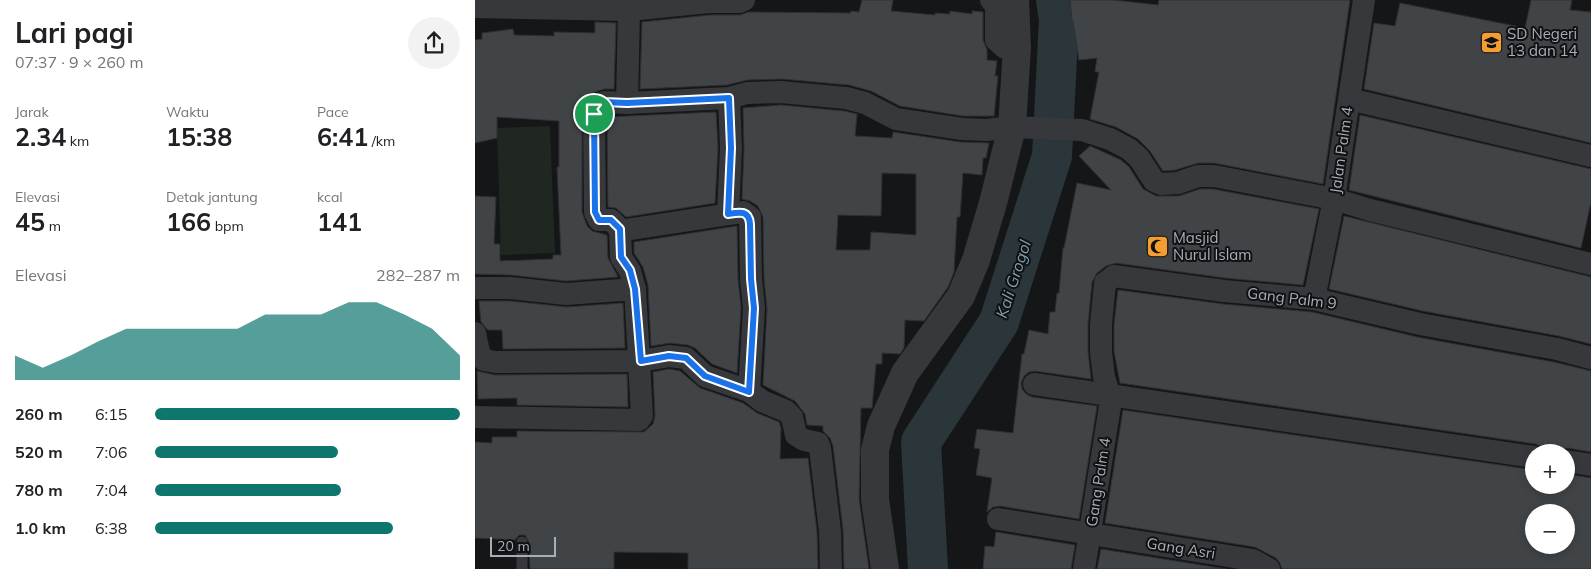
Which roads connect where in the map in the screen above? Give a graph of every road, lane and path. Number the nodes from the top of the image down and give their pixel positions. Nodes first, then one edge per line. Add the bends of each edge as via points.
1 (744, 0) edge
2 (991, 0) edge
3 (1015, 0) edge
4 (1364, 0) edge
5 (475, 7) edge
6 (629, 10) junction
7 (1017, 47) junction
8 (729, 98) junction
9 (1349, 99) junction
10 (627, 103) junction
11 (1022, 128) junction
12 (1591, 156) edge
13 (1334, 199) junction
14 (728, 214) junction
15 (620, 229) junction
16 (1591, 264) edge
17 (475, 288) edge
18 (635, 289) junction
19 (1314, 299) junction
20 (475, 333) edge
21 (1591, 358) edge
22 (641, 361) junction
23 (1034, 384) dead end
24 (749, 392) junction
25 (1110, 395) junction
26 (475, 417) edge
27 (1525, 456) edge
28 (1575, 462) edge
29 (1591, 465) edge
30 (997, 519) dead end
31 (1090, 533) junction
32 (522, 542) dead end
33 (522, 569) edge
34 (831, 569) edge
35 (885, 569) edge
36 (1084, 569) edge
37 (1269, 569) edge

1 - 6 street
2 - 7 street via 996,6 996,40 1005,48
3 - 7 street
4 - 9 street, Jalan Palm 4
5 - 6 street
6 - 10 street
7 - 11 street
8 - 10 street
8 - 11 street via 747,93 781,92 845,98 865,103 896,119 962,129
8 - 14 street
9 - 12 street
9 - 13 street, Jalan Palm 4
10 - 15 street via 604,102 594,114 595,212 599,220 611,220
11 - 13 street via 1082,130 1110,139 1129,149 1154,181 1161,184 1215,176
11 - 35 street via 961,296 905,373 881,426 875,450 875,499
13 - 16 street
13 - 19 street, Jalan Palm 4
14 - 15 street
14 - 24 street via 743,212 750,217 754,308
15 - 18 street via 621,257 630,270
17 - 18 street via 567,294
18 - 22 street
19 - 21 street, Gang Palm 9
19 - 25 street, Gang Palm 9 via 1114,276 1105,283 1101,324 1103,372
20 - 22 street via 484,360 495,362
22 - 24 street via 669,356 686,358 705,376
22 - 26 street via 642,416 639,420
23 - 25 street
24 - 34 street via 789,414 799,438 818,443 830,531
25 - 27 street
25 - 31 street, Gang Palm 4
28 - 29 street
30 - 31 street, Gang Asri
31 - 36 street, Gang Palm 4
31 - 37 street, Gang Asri via 1253,560
32 - 33 lane

